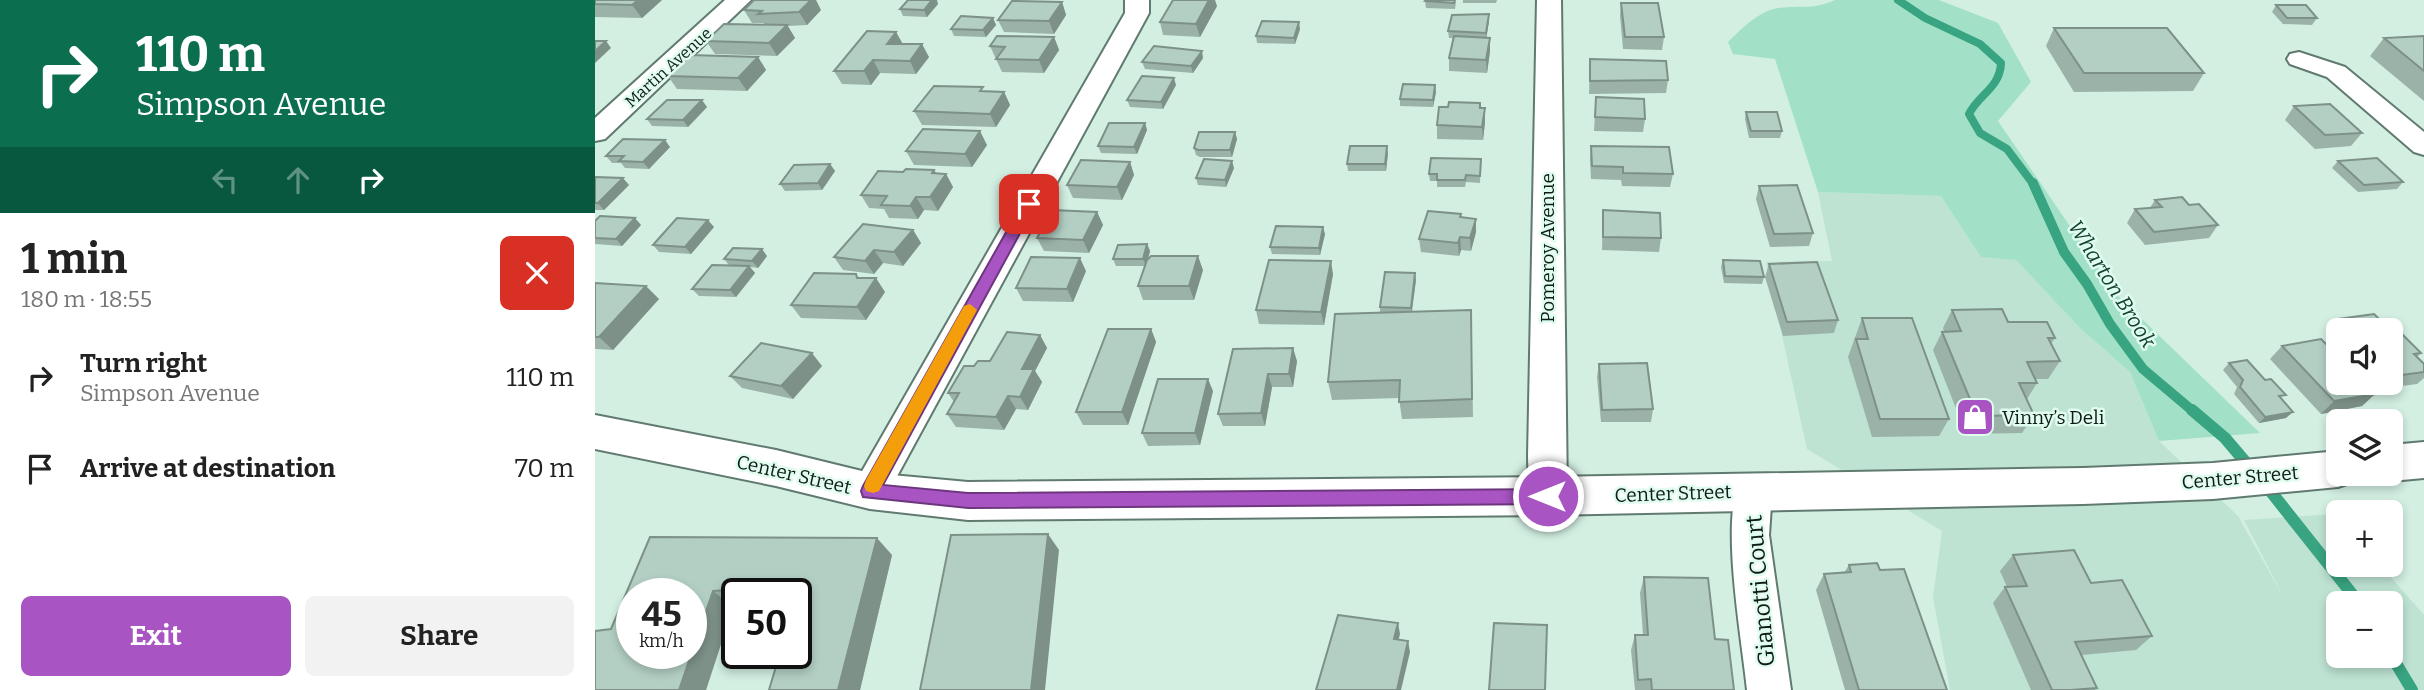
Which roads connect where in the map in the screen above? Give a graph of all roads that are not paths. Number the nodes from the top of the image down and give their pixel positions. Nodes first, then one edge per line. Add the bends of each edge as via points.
1 (739, 0) edge
2 (1137, 0) edge
3 (1549, 0) edge
4 (2299, 59) dead end
5 (595, 133) edge
6 (2424, 146) edge
7 (595, 432) edge
8 (2424, 460) edge
9 (2403, 462) edge
10 (2326, 470) edge
11 (870, 491) junction
12 (1753, 491) junction
13 (1548, 496) junction
14 (1769, 690) edge

1 - 5 street, Martin Avenue
2 - 11 street via 1137,13
3 - 13 street, Pomeroy Avenue
4 - 6 street via 2336,72
7 - 11 main road, Center Street
8 - 9 main road
10 - 12 main road, Center Street via 2213,481 2083,486
11 - 13 main road, Center Street via 968,500
12 - 13 main road, Center Street
12 - 14 street, Gianotti Court via 1750,535

